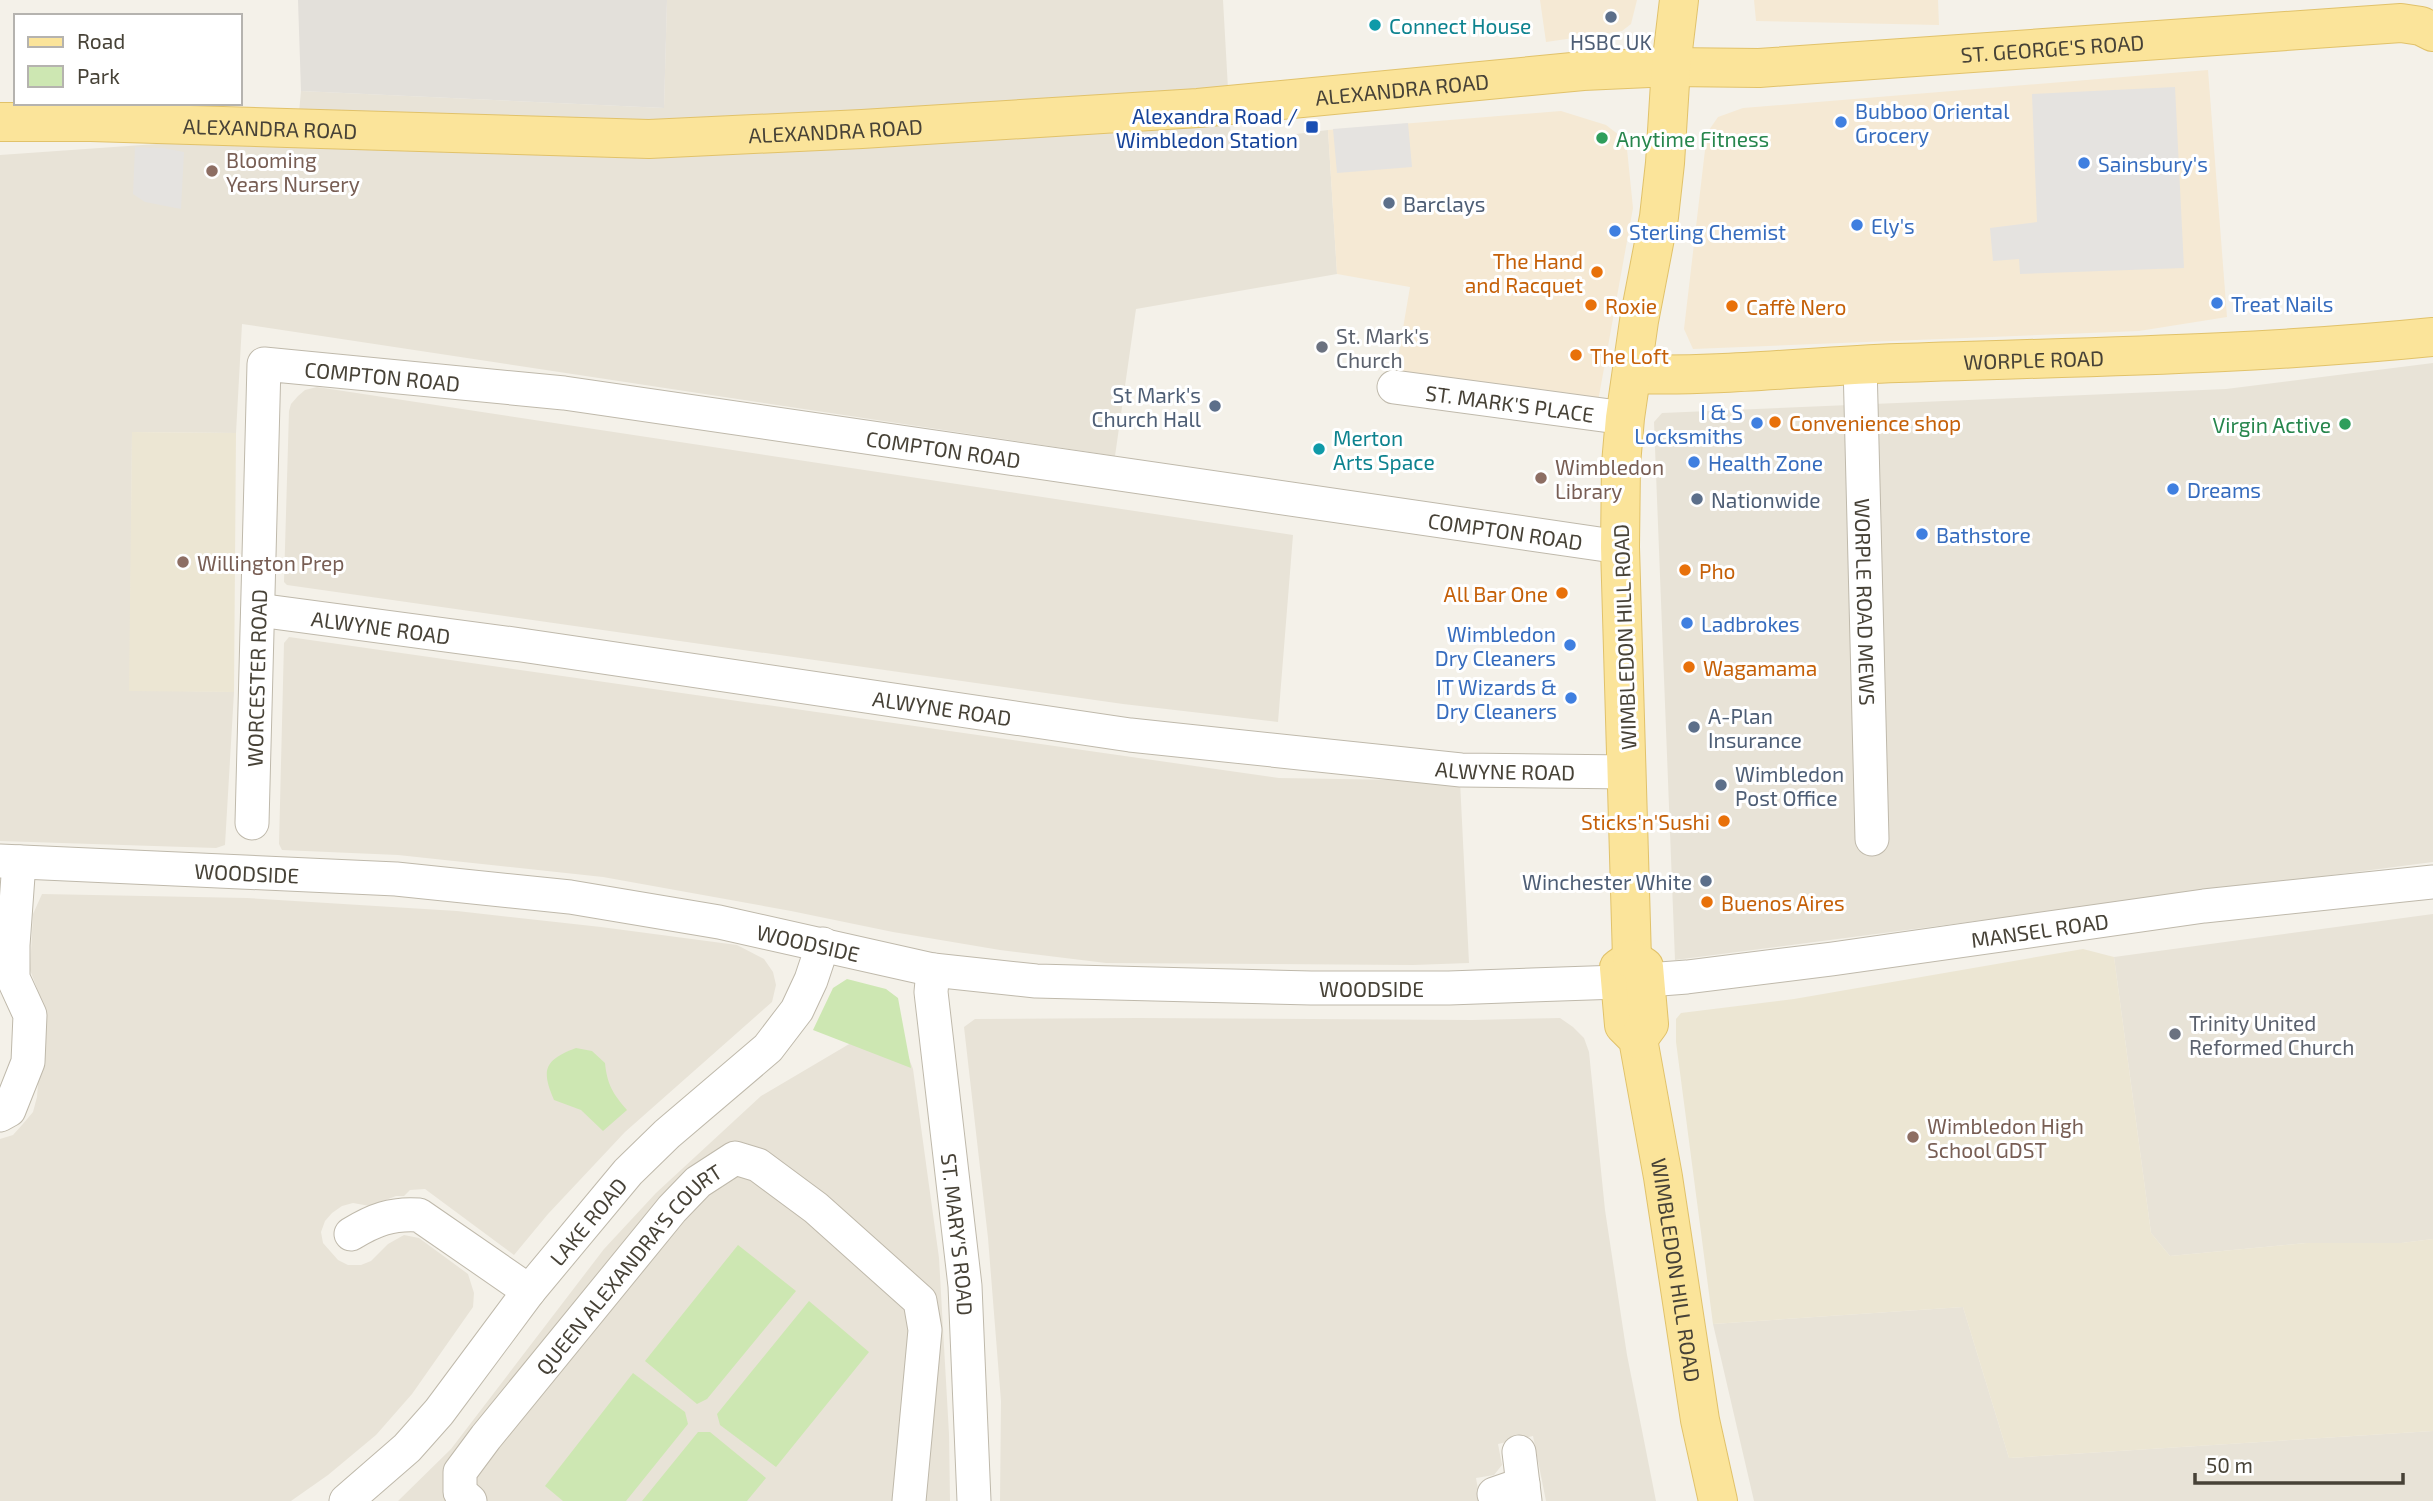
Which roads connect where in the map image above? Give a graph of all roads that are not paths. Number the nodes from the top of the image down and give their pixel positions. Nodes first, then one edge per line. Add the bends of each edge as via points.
1 (1679, 0) edge
2 (2433, 32) edge
3 (1671, 67) junction
4 (0, 122) edge
5 (2433, 337) edge
6 (264, 364) joint
7 (1860, 364) junction
8 (1633, 374) junction
9 (1394, 387) dead end
10 (1625, 418) junction
11 (1620, 547) junction
12 (258, 610) junction
13 (1628, 772) junction
14 (252, 823) dead end
15 (1872, 839) dead end
16 (9, 862) edge
17 (2433, 882) edge
18 (823, 944) junction
19 (933, 970) junction
20 (1632, 974) junction
21 (0, 1115) edge
22 (351, 1234) dead end
23 (529, 1291) junction
24 (346, 1501) edge
25 (470, 1501) edge
26 (909, 1501) edge
27 (974, 1501) edge
28 (1717, 1501) edge

1 - 3 main road, WIMBLEDON HILL ROAD
2 - 3 main road, ST. GEORGE'S ROAD via 2401,23 1759,68
3 - 4 main road, ALEXANDRA ROAD via 1583,71 1208,107 649,139
3 - 8 main road, WIMBLEDON HILL ROAD via 1659,217
5 - 7 main road, WORPLE ROAD via 2364,345
6 - 11 street, COMPTON ROAD via 564,393
6 - 12 street, WORCESTER ROAD
7 - 8 main road, WORPLE ROAD
7 - 15 street, WORPLE ROAD MEWS
8 - 10 main road, WIMBLEDON HILL ROAD
9 - 10 street, ST. MARK'S PLACE
10 - 11 main road, WIMBLEDON HILL ROAD
11 - 13 main road, WIMBLEDON HILL ROAD
12 - 13 street, ALWYNE ROAD via 1130,736 1461,770
12 - 14 street, WORCESTER ROAD
13 - 20 main road, WIMBLEDON HILL ROAD
16 - 18 street, WOODSIDE via 396,879 556,895
16 - 21 street via 13,978 30,1015 28,1062 9,1110
17 - 20 street, MANSEL ROAD via 2204,906 1687,978
18 - 19 street, WOODSIDE
18 - 23 street, LAKE ROAD via 797,1010 768,1048 628,1172
19 - 20 street, WOODSIDE via 1035,981 1311,988 1449,988
19 - 27 street, ST. MARY'S ROAD via 932,1009 965,1286
20 - 28 main road, WIMBLEDON HILL ROAD via 1649,1024 1638,1039
22 - 23 street via 375,1220 419,1215
23 - 24 street, LAKE ROAD via 439,1412 407,1448
25 - 26 street, QUEEN ALEXANDRA'S COURT via 460,1492 460,1472 486,1437 672,1209 698,1182 735,1158 758,1165 816,1208 920,1301 925,1330

